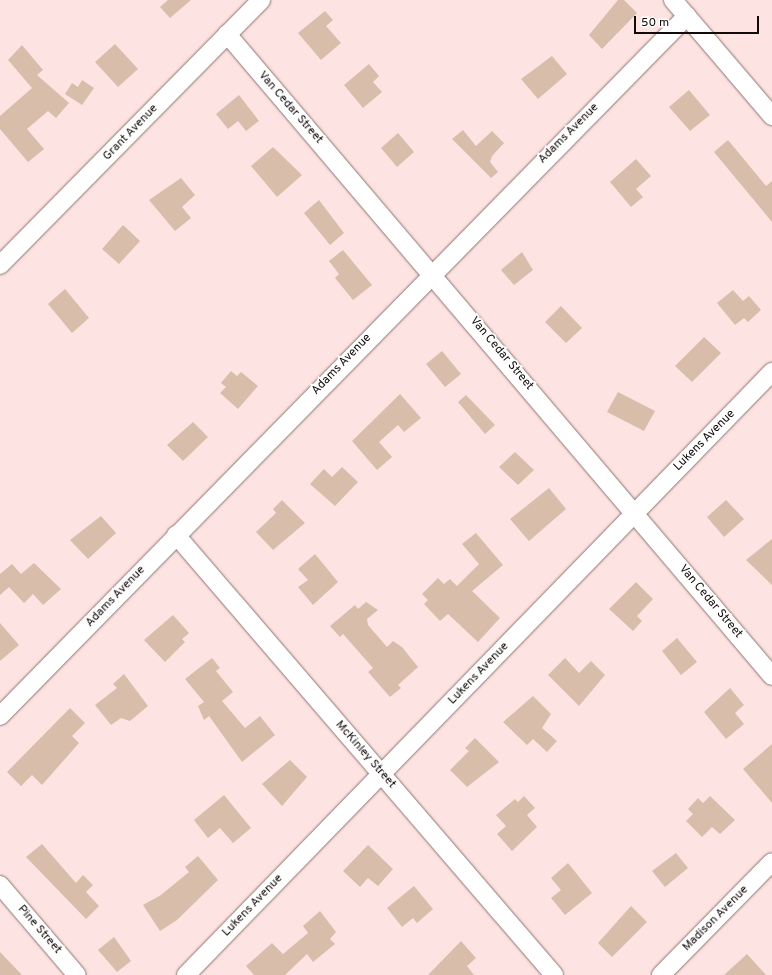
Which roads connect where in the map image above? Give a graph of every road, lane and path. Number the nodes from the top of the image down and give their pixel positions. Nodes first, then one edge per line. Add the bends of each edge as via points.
1 (261, 0) edge
2 (673, 0) edge
3 (687, 16) junction
4 (227, 34) junction
5 (772, 116) edge
6 (0, 265) edge
7 (432, 273) junction
8 (772, 372) edge
9 (635, 512) junction
10 (176, 535) junction
11 (772, 676) edge
12 (0, 716) edge
13 (382, 774) junction
14 (772, 862) edge
15 (0, 885) edge
16 (77, 975) edge
17 (186, 975) edge
18 (554, 975) edge
19 (661, 975) edge

1 - 4 street, Grant Avenue
2 - 3 street
3 - 5 street
3 - 7 street, Adams Avenue
4 - 6 street, Grant Avenue
4 - 7 street, Van Cedar Street
7 - 9 street, Van Cedar Street
7 - 10 street, Adams Avenue
8 - 9 street, Lukens Avenue
9 - 11 street, Van Cedar Street
9 - 13 street, Lukens Avenue
10 - 12 street, Adams Avenue
10 - 13 street, McKinley Street
13 - 17 street, Lukens Avenue
13 - 18 street, McKinley Street
14 - 19 street, Madison Avenue
15 - 16 street, Pine Street

